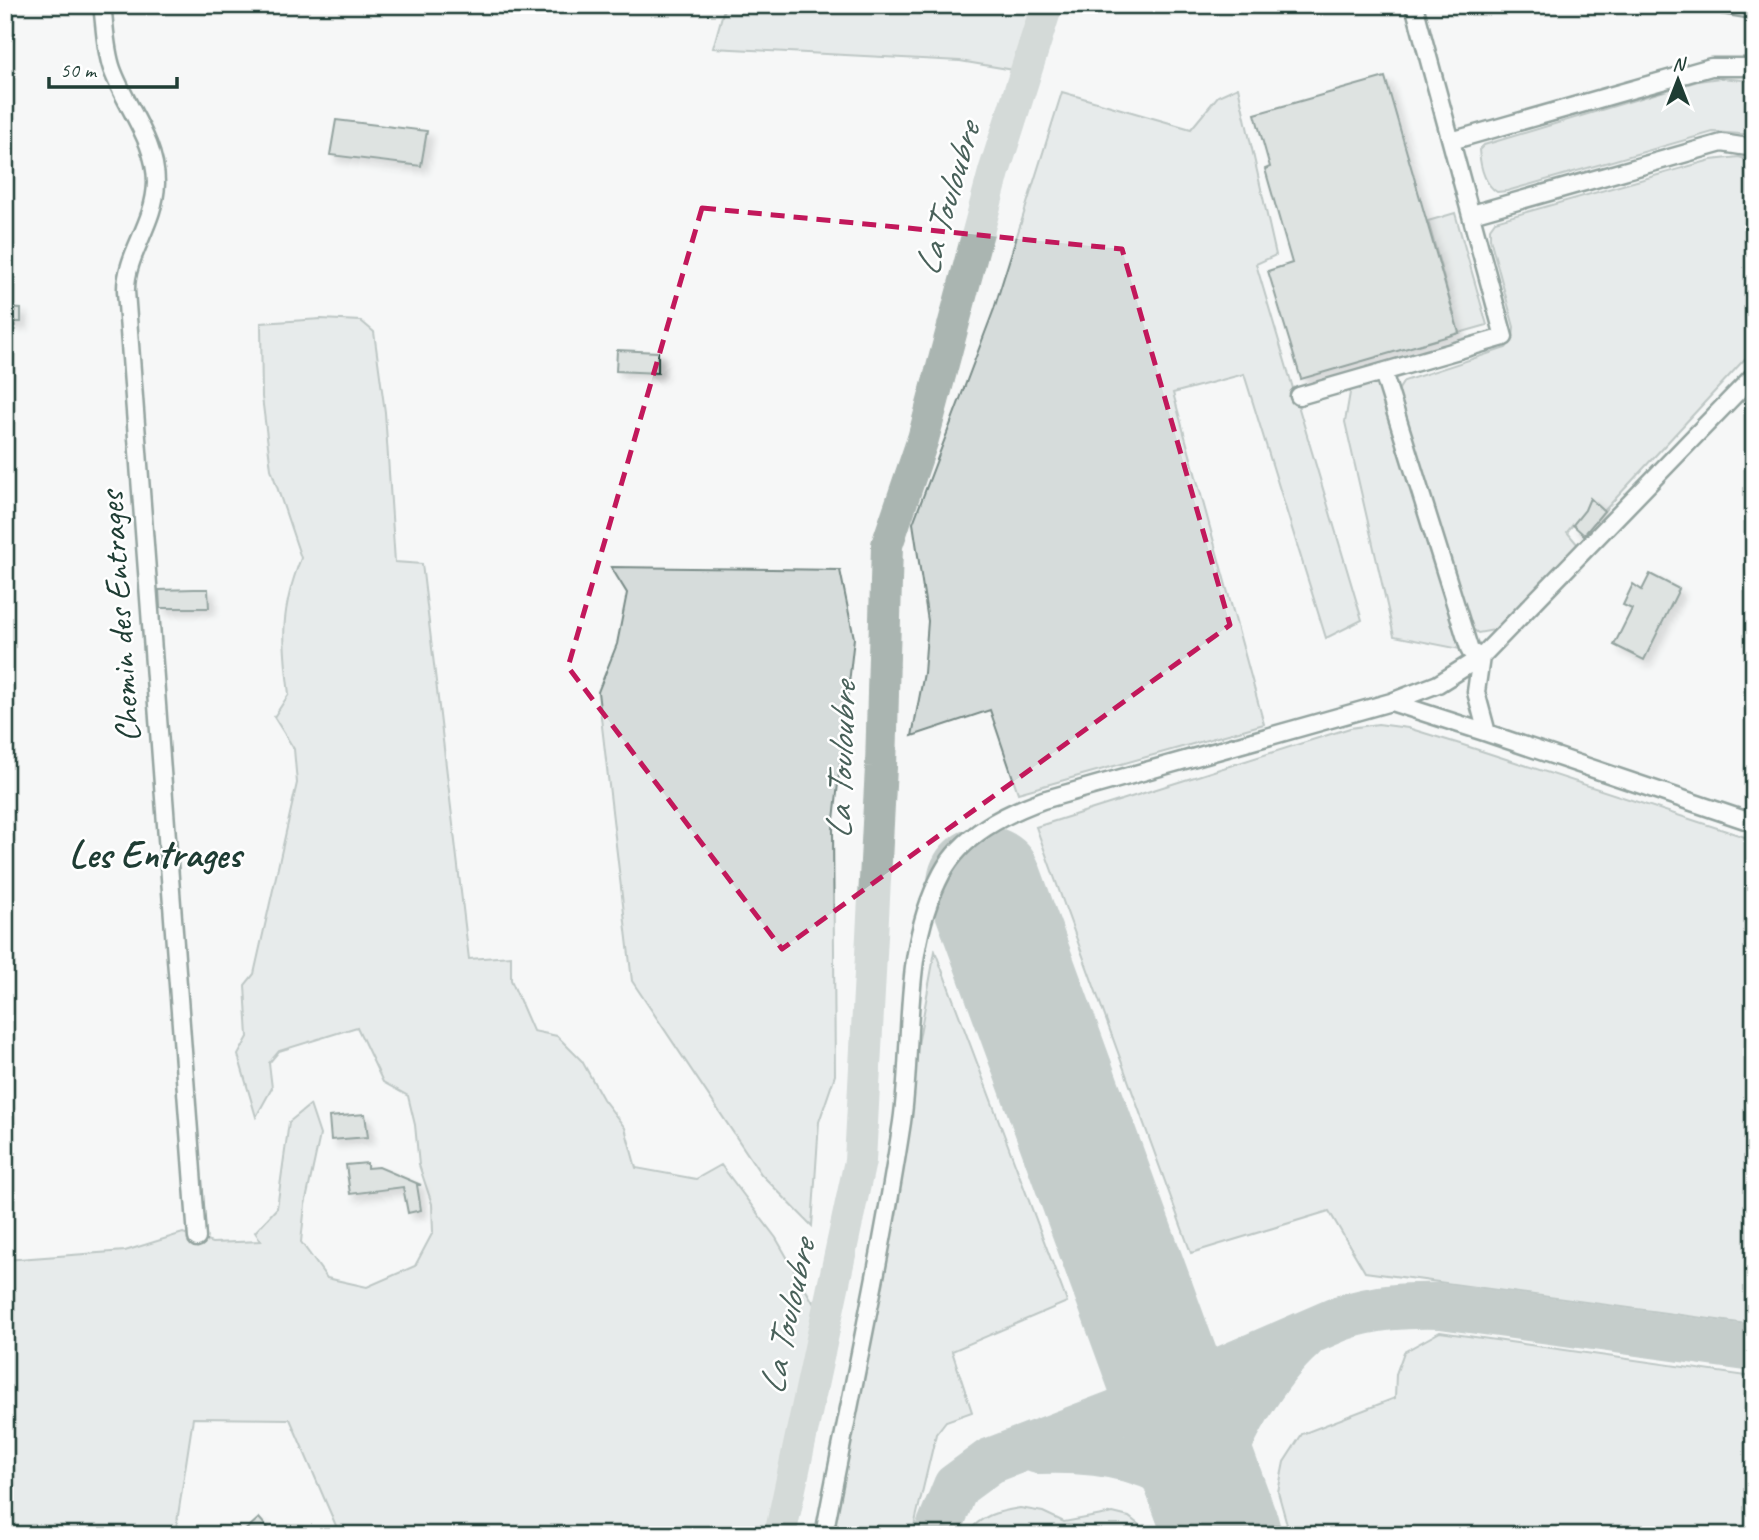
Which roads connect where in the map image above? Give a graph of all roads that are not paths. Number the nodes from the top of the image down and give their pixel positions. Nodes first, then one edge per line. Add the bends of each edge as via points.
1 (102, 5) edge
2 (1414, 5) edge
3 (1722, 5) edge
4 (1754, 10) edge
5 (1754, 67) edge
6 (1451, 142) junction
7 (1754, 148) edge
8 (1472, 214) junction
9 (1383, 372) junction
10 (1754, 375) edge
11 (1299, 396) dead end
12 (1481, 657) junction
13 (1391, 702) junction
14 (1487, 733) junction
15 (1754, 823) edge
16 (197, 1238) dead end
17 (824, 1535) edge

1 - 16 street, Chemin des Entrages via 111,66 146,134 156,181 153,213 125,291
2 - 6 street
3 - 4 street
5 - 6 street via 1711,67
6 - 8 street
7 - 8 street via 1722,144
8 - 9 street via 1504,337
9 - 11 street
9 - 12 street via 1470,651
10 - 12 street
12 - 13 street via 1438,684
12 - 14 street via 1476,692
13 - 14 street
13 - 17 street via 1043,800 1003,815 972,838 943,870 921,919 902,1120
14 - 15 street

